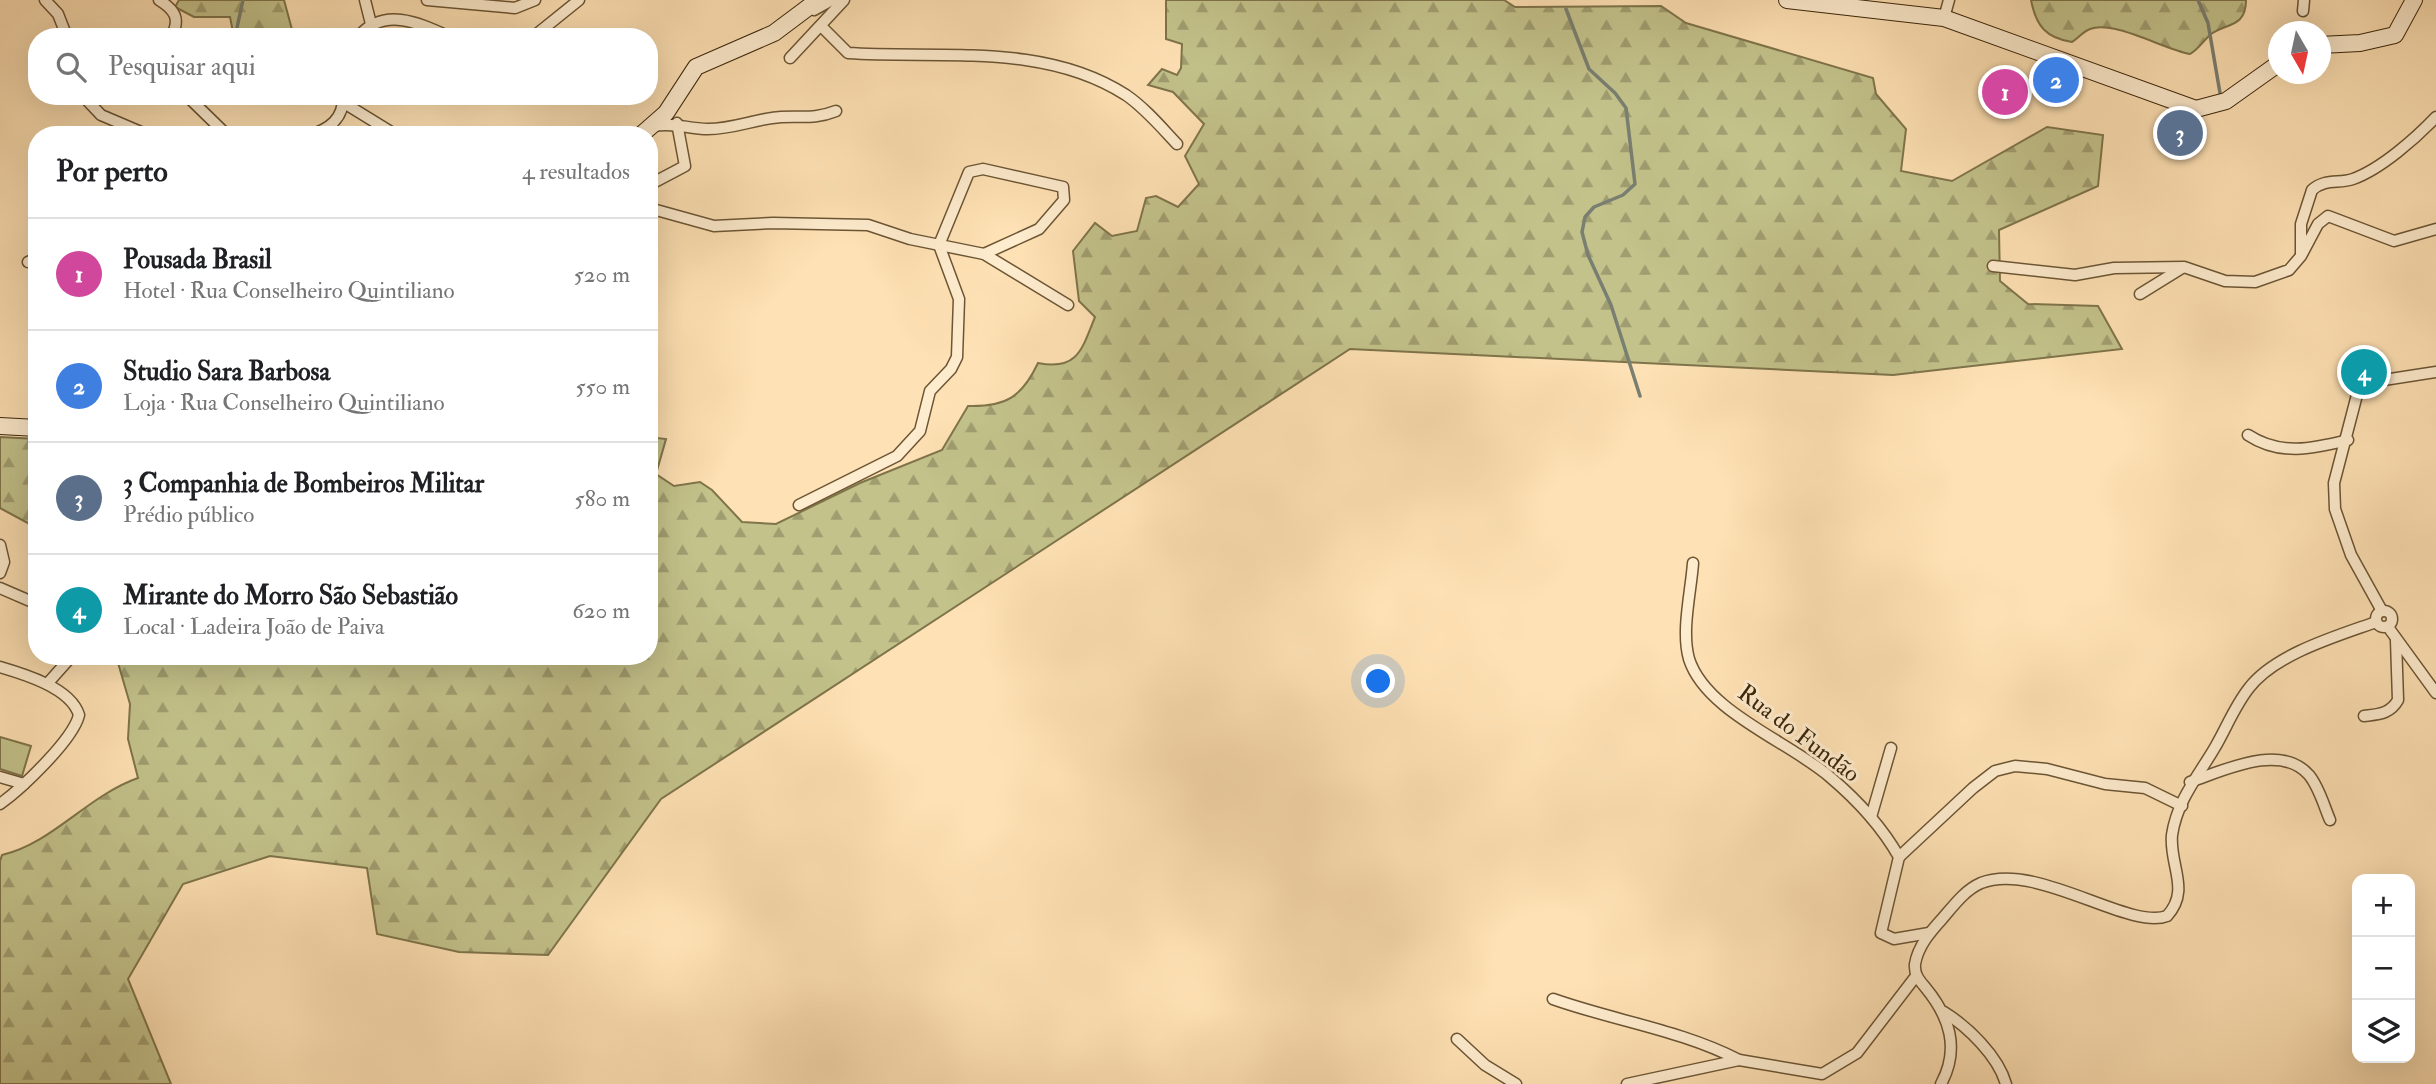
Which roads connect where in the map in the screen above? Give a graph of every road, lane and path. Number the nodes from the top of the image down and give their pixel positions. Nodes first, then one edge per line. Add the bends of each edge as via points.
1 (45, 0) edge
2 (159, 0) edge
3 (365, 0) edge
4 (427, 0) edge
5 (535, 0) edge
6 (579, 0) edge
7 (818, 0) edge
8 (832, 0) edge
9 (844, 0) edge
10 (1787, 0) edge
11 (1950, 0) edge
12 (2414, 0) edge
13 (1944, 18) junction
14 (371, 24) junction
15 (784, 26) junction
16 (821, 26) junction
17 (63, 28) edge
18 (174, 28) edge
19 (367, 28) edge
20 (424, 28) edge
21 (544, 28) edge
22 (2331, 44) edge
23 (790, 58) dead end
24 (2268, 71) edge
25 (92, 105) edge
26 (196, 105) edge
27 (341, 105) edge
28 (352, 105) edge
29 (836, 111) dead end
30 (2436, 117) edge
31 (677, 123) junction
32 (127, 126) edge
33 (219, 126) edge
34 (329, 126) edge
35 (383, 126) edge
36 (650, 126) edge
37 (658, 127) edge
38 (1177, 144) dead end
39 (658, 180) edge
40 (658, 210) edge
41 (2436, 229) edge
42 (939, 245) junction
43 (984, 254) junction
44 (2301, 256) junction
45 (1993, 267) dead end
46 (2184, 267) junction
47 (2140, 295) dead end
48 (1068, 304) dead end
49 (2436, 372) edge
50 (0, 426) edge
51 (28, 428) edge
52 (2248, 435) dead end
53 (2348, 440) junction
54 (799, 505) dead end
55 (0, 545) edge
56 (1693, 563) dead end
57 (0, 573) edge
58 (0, 588) edge
59 (28, 600) edge
60 (2382, 611) junction
61 (2376, 622) junction
62 (2388, 627) junction
63 (2396, 640) junction
64 (64, 665) edge
65 (0, 667) edge
66 (47, 684) junction
67 (2436, 693) edge
68 (2364, 716) dead end
69 (1891, 748) dead end
70 (0, 777) edge
71 (2190, 782) junction
72 (24, 784) junction
73 (0, 804) edge
74 (2182, 806) junction
75 (1871, 817) junction
76 (2330, 820) dead end
77 (1899, 857) junction
78 (1929, 933) junction
79 (1916, 976) junction
80 (1553, 999) dead end
81 (1944, 1012) junction
82 (1457, 1039) dead end
83 (1739, 1060) junction
84 (1794, 1069) junction
85 (1517, 1084) edge
86 (1627, 1084) edge
87 (1817, 1084) edge
88 (1941, 1084) edge
89 (2006, 1084) edge

1 - 17 street
2 - 18 street via 175,13
3 - 14 street
4 - 5 street via 516,8
6 - 21 street
7 - 15 main road
8 - 15 street
9 - 16 street
10 - 13 main road
11 - 13 street
12 - 22 main road via 2395,35
13 - 24 main road via 2196,109 2226,101
14 - 19 street
14 - 20 street via 399,19
15 - 36 main road via 696,67
16 - 23 street
16 - 38 street via 848,53 1027,60 1082,73 1129,97
25 - 32 street via 101,115
26 - 33 street
27 - 34 street
28 - 35 street
29 - 31 street via 813,118 769,118 715,129
30 - 44 street via 2417,137 2370,170 2312,190 2301,224
31 - 37 street
31 - 39 street via 685,166
40 - 42 street via 715,226 868,225
41 - 44 street via 2389,241 2328,216 2318,224
42 - 43 street
42 - 43 street via 972,169 1063,187 1064,200 1039,229
42 - 54 street via 959,299 957,352 951,369 929,394 920,431 897,456
43 - 48 street
44 - 46 street via 2280,275 2240,284
45 - 46 street via 2075,275 2114,268
46 - 47 street
49 - 53 street via 2362,387
50 - 51 main road
52 - 53 street via 2280,449
53 - 60 street via 2334,483 2334,509 2351,555
55 - 57 street via 4,562
56 - 75 street, Rua do Fundão via 1686,643 1696,673 1735,712 1831,777
58 - 59 street
60 - 61 street
60 - 62 street via 2392,615
61 - 62 street
61 - 71 street via 2320,642 2258,677
62 - 63 street
63 - 67 street
63 - 68 street via 2398,700 2385,713
64 - 66 street
65 - 66 street
66 - 72 street via 73,704 79,715 75,727
69 - 75 street
70 - 72 street
71 - 74 street
71 - 76 street via 2255,762 2292,763 2309,775
72 - 73 street
74 - 77 street via 2145,788 2015,766 1995,771 1973,788
74 - 78 street via 2172,833 2180,895 2167,916 2145,918 2039,884 1993,880 1962,896
75 - 77 street, Rua do Fundão
77 - 78 street via 1881,933 1895,939
78 - 79 street via 1915,964
79 - 81 street
79 - 84 street via 1847,1062 1822,1074
80 - 83 street via 1606,1018 1682,1034
81 - 88 street via 1954,1050
81 - 89 street via 1980,1045
82 - 85 street via 1485,1065
83 - 84 street
83 - 86 street
84 - 87 street

